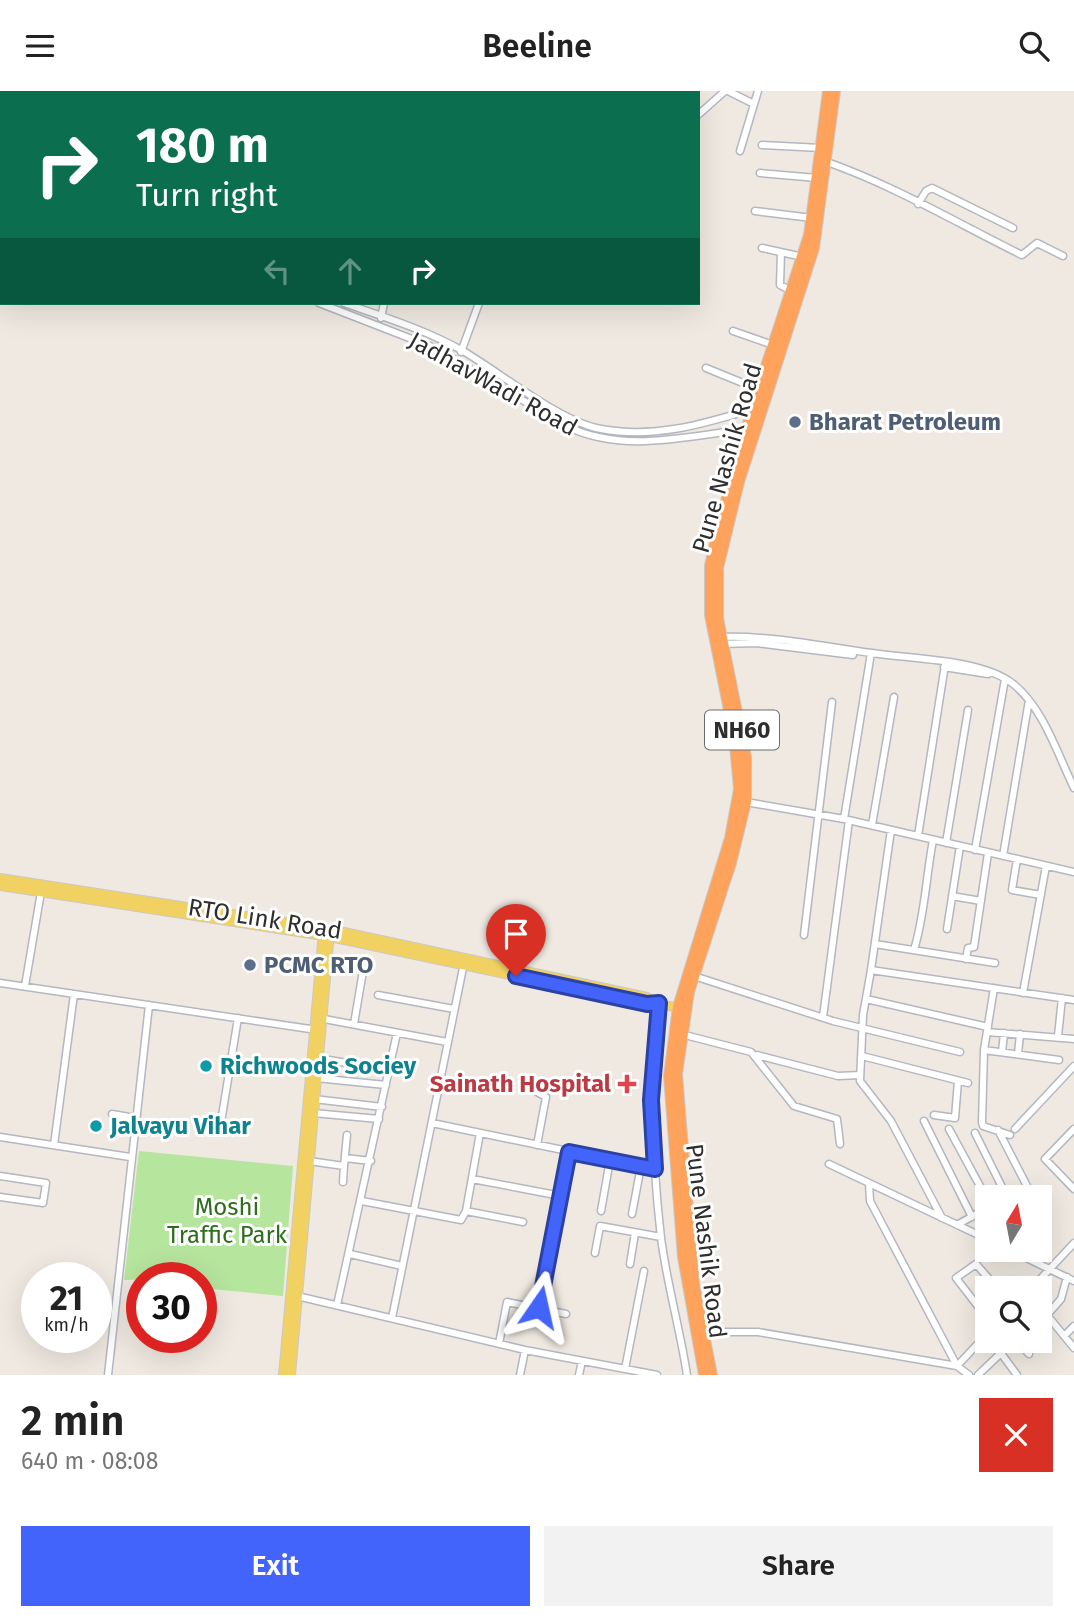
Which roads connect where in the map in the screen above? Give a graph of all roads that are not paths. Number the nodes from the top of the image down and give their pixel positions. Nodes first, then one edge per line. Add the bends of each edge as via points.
1 (712, 91) edge
2 (758, 91) edge
3 (828, 91) edge
4 (835, 91) edge
5 (725, 93) edge
6 (754, 104) junction
7 (700, 113) edge
8 (762, 145) dead end
9 (821, 148) junction
10 (740, 151) dead end
11 (827, 162) junction
12 (760, 173) dead end
13 (818, 179) junction
14 (918, 204) junction
15 (755, 211) dead end
16 (812, 219) junction
17 (1013, 228) dead end
18 (762, 248) dead end
19 (781, 252) junction
20 (1063, 256) dead end
21 (803, 257) junction
22 (792, 291) junction
23 (324, 305) edge
24 (351, 305) edge
25 (384, 305) edge
26 (478, 305) edge
27 (382, 316) junction
28 (379, 325) junction
29 (733, 331) dead end
30 (773, 345) junction
31 (462, 350) junction
32 (458, 360) junction
33 (706, 368) dead end
34 (762, 392) junction
35 (757, 409) junction
36 (752, 428) junction
37 (719, 641) junction
38 (870, 655) junction
39 (945, 665) junction
40 (1005, 679) junction
41 (894, 697) dead end
42 (1029, 700) junction
43 (832, 702) dead end
44 (968, 710) dead end
45 (1074, 788) edge
46 (746, 802) junction
47 (819, 814) junction
48 (846, 819) junction
49 (872, 825) junction
50 (891, 830) junction
51 (918, 836) junction
52 (933, 840) junction
53 (946, 843) junction
54 (960, 846) junction
55 (975, 850) junction
56 (988, 853) junction
57 (1003, 856) junction
58 (1017, 859) junction
59 (1046, 866) junction
60 (1074, 872) edge
61 (0, 878) edge
62 (0, 886) edge
63 (41, 892) junction
64 (1041, 895) junction
65 (952, 896) junction
66 (981, 901) junction
67 (947, 929) dead end
68 (326, 932) junction
69 (804, 935) dead end
70 (875, 944) junction
71 (915, 950) junction
72 (966, 959) junction
73 (464, 962) junction
74 (995, 963) dead end
75 (871, 970) junction
76 (363, 971) dead end
77 (694, 975) junction
78 (0, 983) edge
79 (26, 986) junction
80 (994, 988) junction
81 (1023, 993) junction
82 (74, 994) junction
83 (377, 995) dead end
84 (1062, 998) junction
85 (866, 999) junction
86 (1074, 1000) edge
87 (657, 1003) junction
88 (149, 1005) junction
89 (678, 1007) junction
90 (454, 1009) junction
91 (823, 1017) junction
92 (238, 1018) junction
93 (317, 1018) junction
94 (354, 1024) junction
95 (864, 1029) junction
96 (987, 1029) junction
97 (316, 1030) junction
98 (397, 1033) junction
99 (1004, 1033) junction
100 (681, 1034) junction
101 (1020, 1034) junction
102 (1058, 1036) junction
103 (1074, 1039) edge
104 (447, 1042) junction
105 (984, 1050) junction
106 (960, 1052) dead end
107 (1002, 1052) junction
108 (1018, 1054) junction
109 (755, 1055) junction
110 (862, 1056) junction
111 (317, 1058) junction
112 (1059, 1060) dead end
113 (1074, 1066) edge
114 (389, 1070) junction
115 (860, 1075) junction
116 (316, 1078) junction
117 (958, 1081) junction
118 (968, 1083) dead end
119 (386, 1085) junction
120 (537, 1092) dead end
121 (314, 1100) junction
122 (382, 1107) junction
123 (313, 1113) junction
124 (112, 1114) dead end
125 (933, 1115) dead end
126 (135, 1118) junction
127 (379, 1119) junction
128 (924, 1121) dead end
129 (221, 1122) dead end
130 (432, 1123) junction
131 (949, 1129) dead end
132 (1074, 1129) edge
133 (998, 1130) junction
134 (480, 1133) junction
135 (975, 1133) dead end
136 (347, 1135) dead end
137 (0, 1137) edge
138 (840, 1144) dead end
139 (54, 1145) junction
140 (537, 1145) junction
141 (569, 1152) junction
142 (130, 1157) junction
143 (610, 1160) junction
144 (309, 1161) junction
145 (371, 1161) junction
146 (345, 1162) junction
147 (829, 1164) dead end
148 (640, 1166) junction
149 (655, 1169) junction
150 (0, 1176) edge
151 (472, 1179) junction
152 (343, 1182) dead end
153 (869, 1183) junction
154 (979, 1185) edge
155 (1002, 1185) edge
156 (1026, 1185) edge
157 (1074, 1189) edge
158 (561, 1196) junction
159 (0, 1197) edge
160 (362, 1201) junction
161 (415, 1211) junction
162 (466, 1211) junction
163 (601, 1211) dead end
164 (632, 1214) dead end
165 (975, 1214) edge
166 (972, 1216) junction
167 (942, 1218) junction
168 (523, 1223) dead end
169 (957, 1225) junction
170 (635, 1233) junction
171 (975, 1233) edge
172 (661, 1237) junction
173 (1074, 1243) edge
174 (595, 1252) dead end
175 (350, 1254) junction
176 (1034, 1262) edge
177 (630, 1264) dead end
178 (402, 1266) junction
179 (1050, 1270) junction
180 (644, 1271) dead end
181 (986, 1276) edge
182 (1044, 1276) edge
183 (1070, 1279) edge
184 (294, 1295) junction
185 (975, 1303) edge
186 (337, 1305) junction
187 (539, 1307) junction
188 (566, 1314) dead end
189 (392, 1318) junction
190 (1074, 1326) edge
191 (704, 1332) junction
192 (1064, 1336) junction
193 (499, 1344) junction
194 (975, 1347) edge
195 (1074, 1348) edge
196 (525, 1350) junction
197 (1001, 1353) joint
198 (582, 1361) junction
199 (957, 1366) junction
200 (621, 1371) edge
201 (108, 1375) edge
202 (283, 1375) edge
203 (290, 1375) edge
204 (520, 1375) edge
205 (579, 1375) edge
206 (655, 1375) edge
207 (687, 1375) edge
208 (704, 1375) edge
209 (712, 1375) edge
210 (955, 1375) edge
211 (969, 1375) edge
212 (978, 1375) edge
213 (1017, 1375) edge

1 - 5 street
2 - 6 street
3 - 9 highway, Pune Nashik Road / NH60
4 - 11 highway, Pune Nashik Road / NH60
5 - 6 street
5 - 7 street
6 - 10 street
8 - 9 street
9 - 13 highway, Pune Nashik Road / NH60
11 - 14 street via 875,179
11 - 34 highway, Pune Nashik Road / NH60 via 814,248
12 - 13 street
13 - 16 highway, Pune Nashik Road / NH60
14 - 17 street via 932,188
14 - 20 street via 1022,255 1037,243
15 - 16 street
16 - 21 highway, Pune Nashik Road / NH60
18 - 19 street
19 - 21 street
19 - 22 street via 780,285
21 - 22 highway, Pune Nashik Road / NH60
22 - 30 highway, Pune Nashik Road / NH60
23 - 28 street, JadhavWadi Road
24 - 27 street, JadhavWadi Road
25 - 27 street
26 - 31 street
27 - 28 street
27 - 31 street, JadhavWadi Road
28 - 32 street, JadhavWadi Road
29 - 30 street
30 - 34 highway, Pune Nashik Road / NH60
31 - 32 street
31 - 35 street, JadhavWadi Road via 575,420 601,429 666,431
32 - 36 street, JadhavWadi Road via 590,436 643,441
33 - 34 street
34 - 35 highway, Pune Nashik Road / NH60
35 - 36 highway, Pune Nashik Road / NH60
36 - 37 highway, Pune Nashik Road / NH60 via 719,558
37 - 38 street via 755,637
37 - 46 highway, Pune Nashik Road / NH60 via 743,733
37 - 89 highway, Pune Nashik Road / NH60 via 738,789 727,847
38 - 39 street
38 - 48 street
39 - 40 street
39 - 51 street
40 - 42 street
40 - 55 street
41 - 49 street
42 - 45 street
42 - 57 street
43 - 47 street
44 - 53 street
46 - 47 street
46 - 77 highway, Pune Nashik Road / NH60
47 - 48 street
47 - 69 street
48 - 49 street
48 - 91 street
49 - 50 street
50 - 51 street
50 - 70 street
51 - 52 street
52 - 53 street
52 - 71 street
53 - 54 street
54 - 55 street
54 - 65 street
55 - 56 street
56 - 57 street
56 - 66 street
57 - 58 street
58 - 59 street
58 - 64 street via 1012,890
59 - 60 street
59 - 64 street
61 - 68 main road, RTO Link Road
62 - 63 main road, RTO Link Road
63 - 68 main road, RTO Link Road
63 - 79 street
64 - 81 street
65 - 66 street
65 - 67 street
66 - 72 street via 974,947 968,948
68 - 73 main road, RTO Link Road
68 - 93 main road
70 - 71 street
70 - 75 street
71 - 72 street
72 - 74 street
73 - 87 main road, RTO Link Road via 647,997
73 - 90 street
75 - 80 street
75 - 85 street
76 - 94 street
77 - 91 street
77 - 100 highway, Pune Nashik Road / NH60
78 - 79 street
79 - 82 street
80 - 81 street
80 - 96 street
81 - 84 street
82 - 88 street
82 - 139 street
83 - 90 street
84 - 86 street
84 - 102 street
85 - 95 street
85 - 96 street
87 - 89 main road, RTO Link Road
87 - 149 street via 651,1100
88 - 92 street
88 - 126 street
89 - 208 highway, Pune Nashik Road / NH60 via 669,1076 672,1138 687,1288
90 - 104 street
91 - 95 street
92 - 97 street
92 - 129 street
93 - 94 street
93 - 97 main road
94 - 98 street
95 - 106 street
95 - 110 street
96 - 99 street
96 - 105 street
97 - 111 main road
97 - 184 main road
98 - 104 street
98 - 114 street
99 - 101 street
99 - 107 street
100 - 109 street
100 - 191 highway, Pune Nashik Road / NH60 via 678,1099 687,1219
101 - 102 street
101 - 108 street
102 - 103 street
104 - 130 street
105 - 107 street
105 - 133 street via 982,1122
107 - 108 street
108 - 112 street
109 - 115 street via 838,1076
109 - 138 street via 794,1106 837,1119
110 - 115 street
110 - 117 street
111 - 114 street
111 - 116 main road
113 - 133 street via 1012,1132
114 - 119 street
115 - 167 street via 891,1121
116 - 119 street
116 - 121 main road
117 - 118 street
117 - 125 street via 955,1118
119 - 122 street
120 - 140 street via 546,1097
121 - 122 street
121 - 123 main road
122 - 127 street
123 - 127 street
123 - 144 main road
124 - 126 street
126 - 142 street
127 - 145 street
128 - 166 street
130 - 134 street
130 - 161 street
131 - 154 street
132 - 157 street via 1045,1159
133 - 156 street
134 - 140 street
134 - 151 street
135 - 155 street
136 - 146 street
137 - 139 street
139 - 142 street
140 - 141 street
141 - 143 street
141 - 158 street
142 - 201 street
143 - 148 street
143 - 163 street
144 - 146 street
144 - 184 main road
145 - 146 street
145 - 160 street
146 - 152 street
147 - 153 street
148 - 149 street
148 - 164 street
149 - 172 street
150 - 159 street via 47,1183 43,1203
151 - 158 street
151 - 162 street
153 - 167 street
153 - 199 street via 870,1201
158 - 187 street
160 - 161 street
160 - 175 street
161 - 162 street via 457,1220
161 - 178 street
162 - 168 street
165 - 166 street
166 - 169 street
167 - 169 street
169 - 171 street
170 - 172 street
170 - 174 street via 600,1226
170 - 177 street
172 - 207 street
173 - 179 street
175 - 178 street
175 - 186 street
176 - 179 street
178 - 189 street
179 - 182 street
179 - 183 street
180 - 200 street
181 - 185 street via 976,1264 956,1278
183 - 192 street via 1061,1299 1046,1315
184 - 186 street
184 - 202 main road
184 - 203 main road
186 - 189 street
187 - 188 street
187 - 193 street via 507,1302
189 - 193 street
190 - 192 street
191 - 199 street via 758,1332
191 - 209 highway, Pune Nashik Road / NH60
192 - 195 street
193 - 196 street
194 - 199 street
196 - 198 street
196 - 204 street
197 - 212 street
197 - 213 street
198 - 200 street
198 - 205 street
199 - 210 street
199 - 211 street
200 - 206 street

